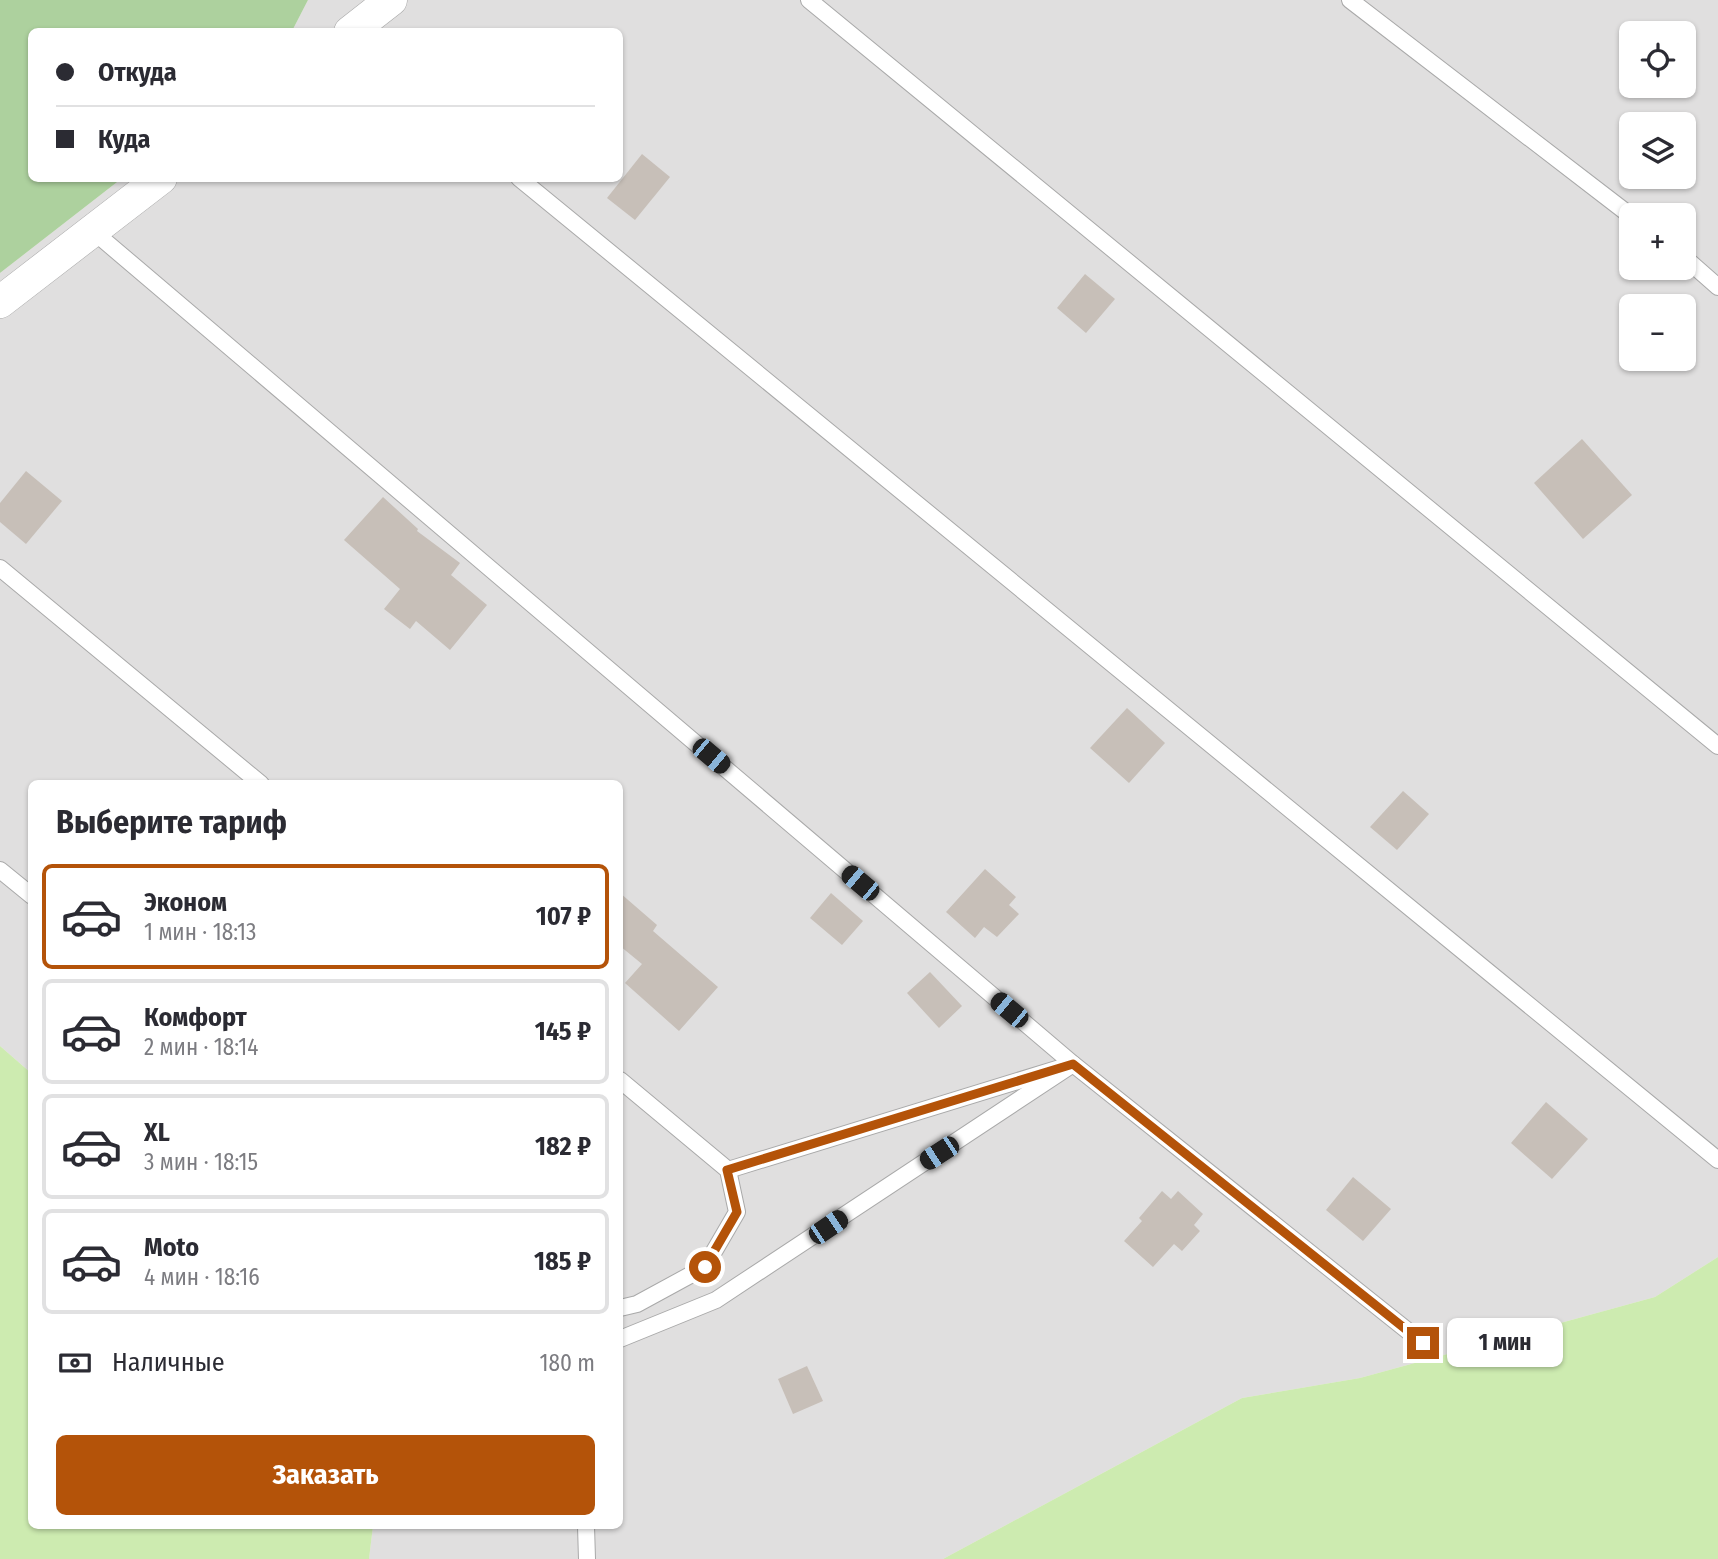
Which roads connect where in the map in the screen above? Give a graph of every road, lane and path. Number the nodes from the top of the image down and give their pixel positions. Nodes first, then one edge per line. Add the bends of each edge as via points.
1 (391, 0) edge
2 (809, 0) edge
3 (1350, 0) edge
4 (355, 28) edge
5 (156, 182) edge
6 (524, 182) edge
7 (1619, 207) edge
8 (93, 231) junction
9 (1696, 266) edge
10 (1718, 287) edge
11 (0, 302) edge
12 (0, 568) edge
13 (1718, 746) edge
14 (256, 780) edge
15 (0, 870) edge
16 (28, 892) edge
17 (1073, 1064) junction
18 (623, 1083) edge
19 (1718, 1160) edge
20 (727, 1170) junction
21 (623, 1307) edge
22 (623, 1338) edge
23 (1423, 1343) dead end
24 (586, 1529) edge
25 (587, 1559) edge

1 - 4 street
2 - 13 lane
3 - 7 lane
5 - 8 street
6 - 19 lane
8 - 11 street
8 - 17 lane
9 - 10 lane
12 - 14 lane
15 - 16 lane
17 - 20 lane
17 - 22 lane via 716,1300
17 - 23 lane
18 - 20 lane
20 - 21 lane via 737,1212 705,1267
24 - 25 lane

